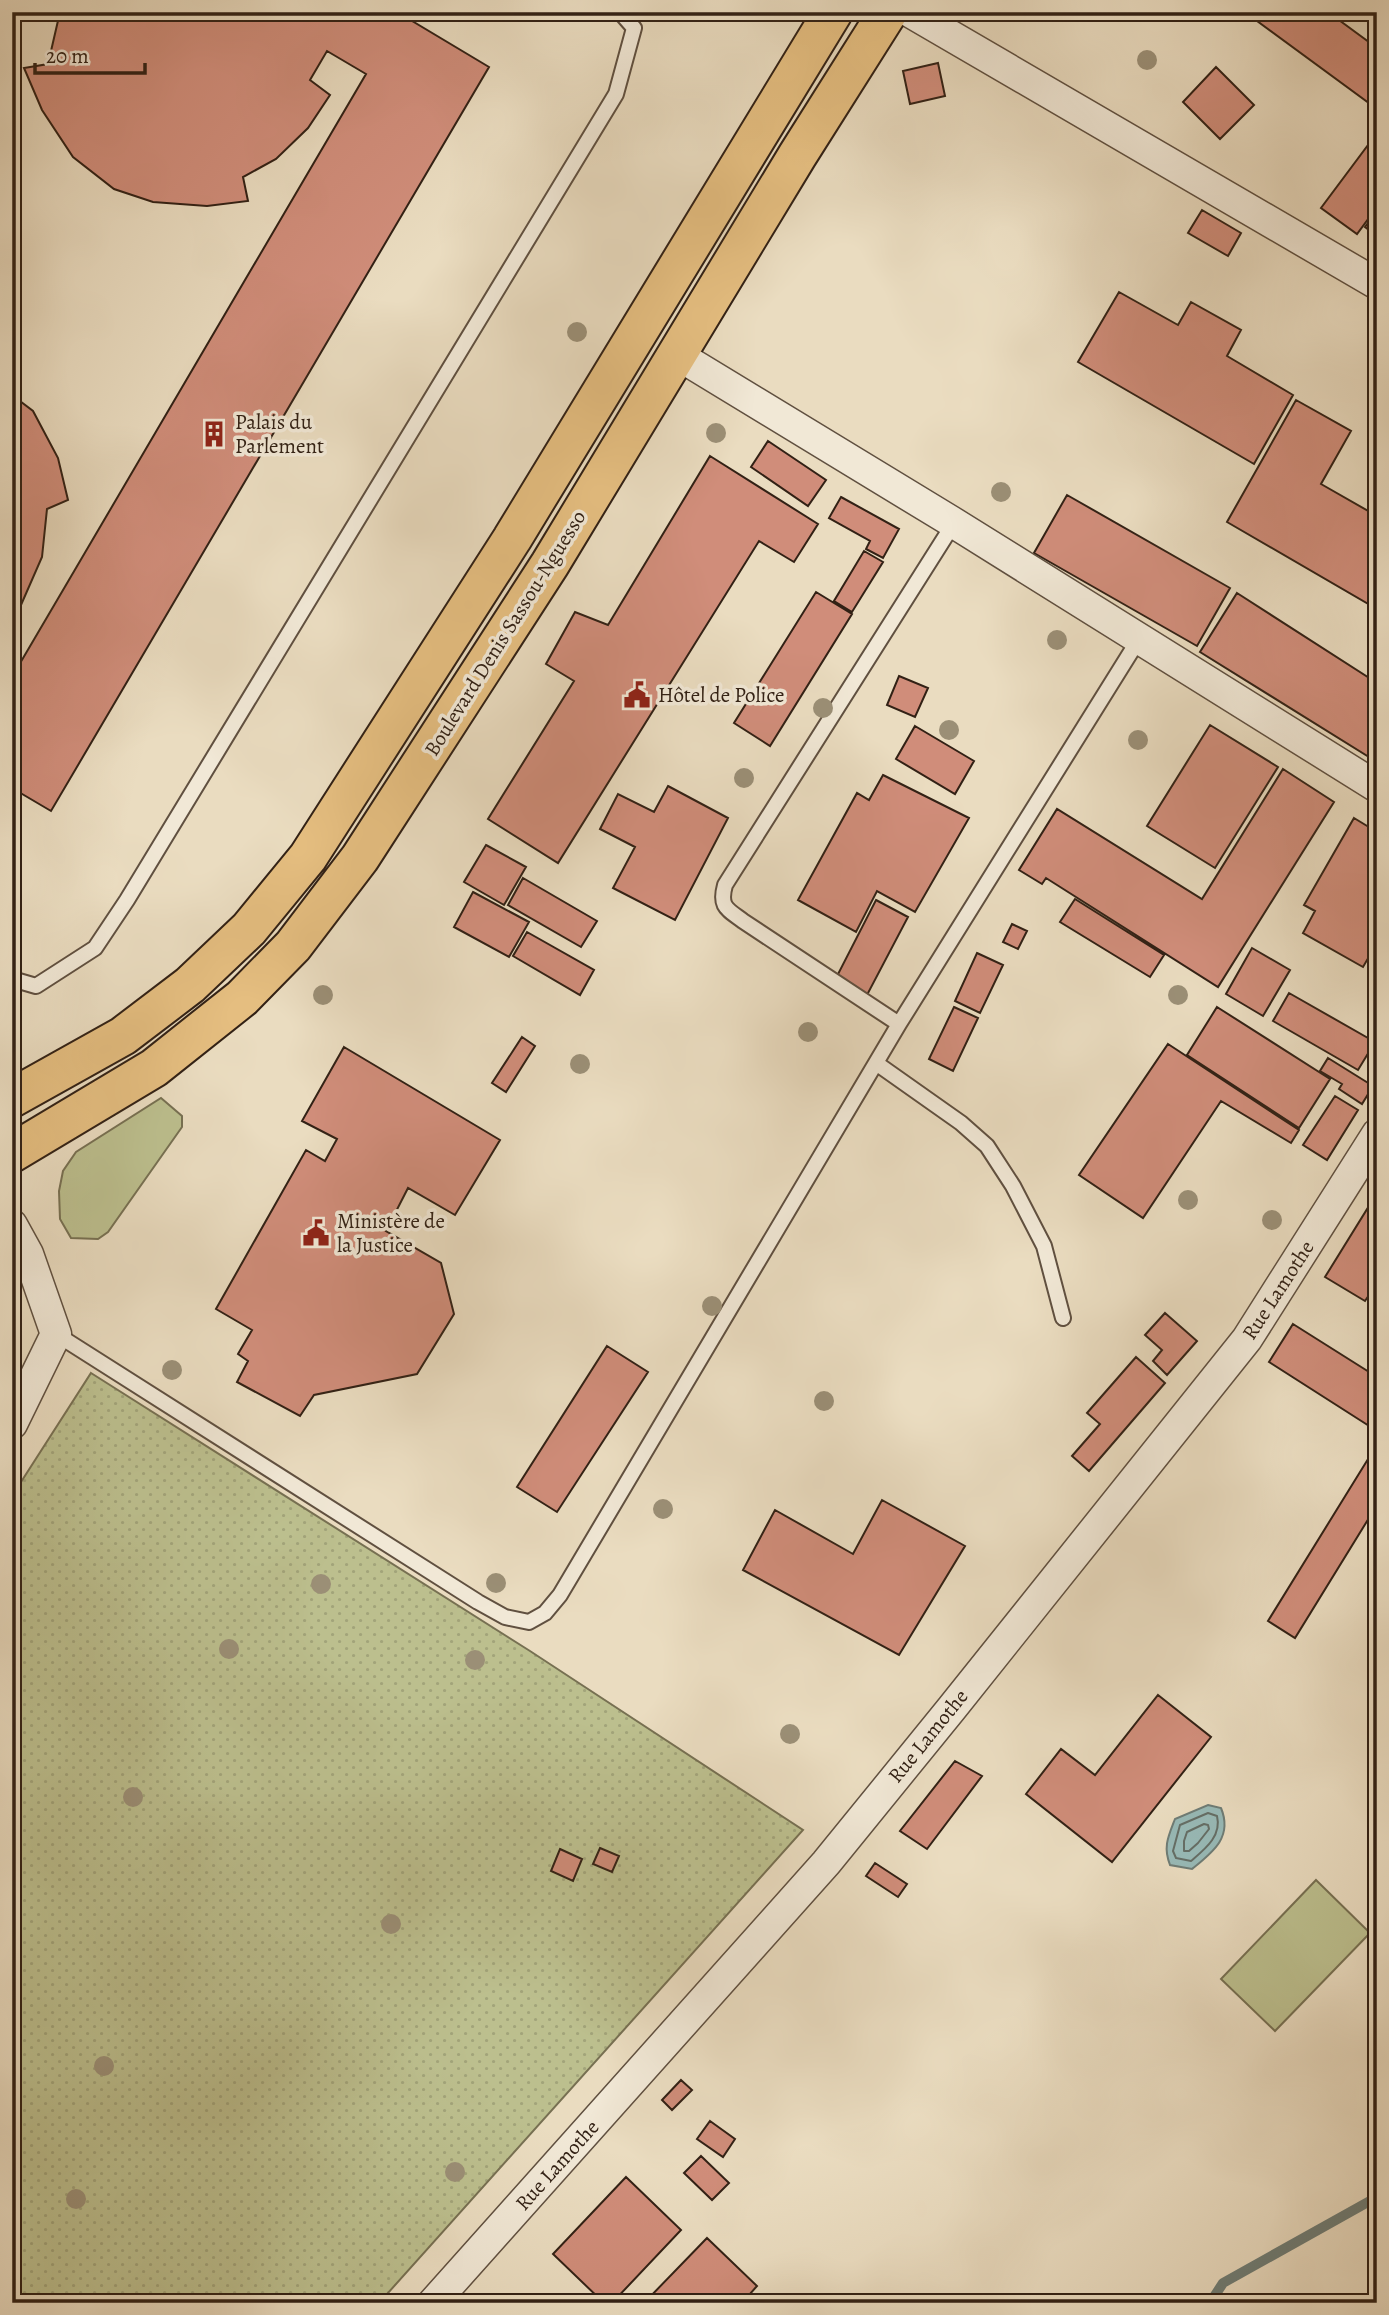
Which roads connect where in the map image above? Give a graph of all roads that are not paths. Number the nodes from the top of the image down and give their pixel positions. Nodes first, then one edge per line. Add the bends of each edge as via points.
1 (620, 12) edge
2 (833, 12) edge
3 (888, 12) edge
4 (910, 12) edge
5 (1377, 284) edge
6 (676, 354) junction
7 (954, 523) junction
8 (1139, 639) junction
9 (1377, 787) edge
10 (12, 979) edge
11 (899, 1024) junction
12 (876, 1063) junction
13 (12, 1098) edge
14 (1377, 1134) edge
15 (12, 1153) edge
16 (12, 1225) edge
17 (1063, 1318) dead end
18 (56, 1334) junction
19 (12, 1424) edge
20 (433, 2303) edge

1 - 10 lane via 634,28 616,94 127,900 95,948 36,986
2 - 13 main road, Boulevard Denis Sassou-Nguesso via 512,539 308,857 249,929 190,985 124,1036
3 - 6 main road, Boulevard Denis Sassou-Nguesso
4 - 5 street
6 - 7 street
6 - 15 main road, Boulevard Denis Sassou-Nguesso via 416,774 293,946 242,998 154,1068
7 - 8 street
7 - 11 lane via 725,885 722,897 725,907 743,921
8 - 9 street
8 - 11 lane
11 - 12 lane
12 - 17 lane via 988,1146 1044,1246
12 - 18 lane via 560,1595 545,1613 529,1622 478,1602
14 - 20 street, Rue Lamothe via 1247,1339 952,1708 826,1863
16 - 18 street via 28,1254
18 - 19 street

